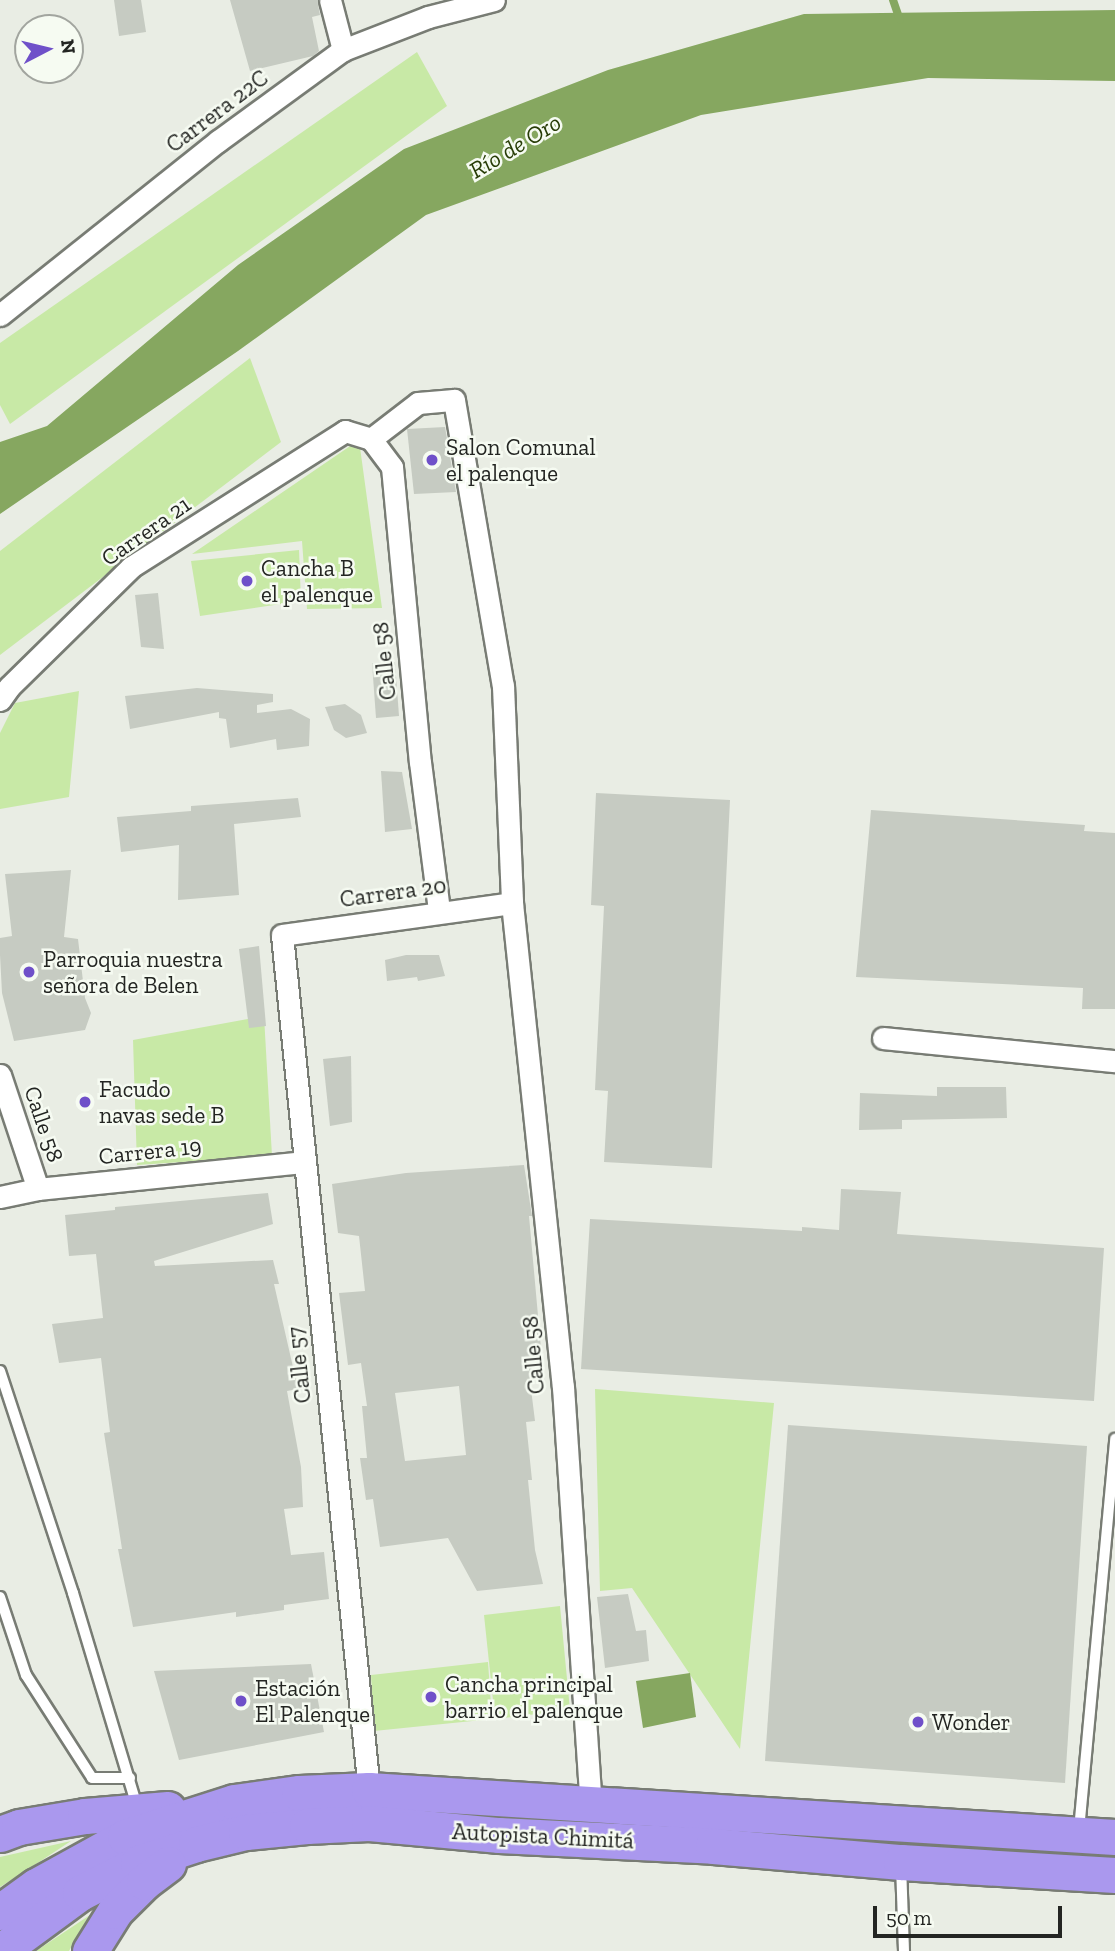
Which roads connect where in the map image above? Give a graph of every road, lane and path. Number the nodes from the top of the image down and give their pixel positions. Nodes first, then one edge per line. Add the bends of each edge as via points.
1 (330, 0) edge
2 (494, 0) edge
3 (426, 9) edge
4 (343, 50) junction
5 (0, 315) edge
6 (371, 439) junction
7 (0, 700) edge
8 (512, 903) junction
9 (439, 911) junction
10 (282, 935) joint
11 (883, 1038) dead end
12 (1115, 1061) edge
13 (0, 1076) edge
14 (305, 1162) junction
15 (38, 1189) junction
16 (0, 1197) edge
17 (0, 1371) edge
18 (1115, 1439) edge
19 (0, 1597) edge
20 (130, 1778) junction
21 (369, 1790) junction
22 (234, 1802) junction
23 (592, 1804) junction
24 (139, 1812) junction
25 (0, 1834) edge
26 (1078, 1835) junction
27 (1115, 1837) edge
28 (196, 1844) junction
29 (901, 1862) junction
30 (1115, 1875) edge
31 (0, 1912) edge
32 (1, 1951) edge
33 (90, 1951) edge
34 (904, 1951) edge

1 - 4 street
2 - 3 street, Carrera 22C
3 - 4 street, Carrera 22C
4 - 5 street, Carrera 22C via 218,141
6 - 7 street, Carrera 21 via 345,431 131,567
6 - 8 street, Calle 58 via 418,403 454,400 503,686
6 - 9 street, Calle 58 via 392,467
8 - 9 street, Carrera 20
8 - 23 street, Calle 58 via 563,1387
9 - 10 street, Carrera 20
10 - 14 street, Calle 57
11 - 12 street
13 - 15 street, Calle 58
14 - 15 street, Carrera 19
14 - 21 street, Calle 57
15 - 16 street, Carrera 19
17 - 20 lane
18 - 26 lane
19 - 20 lane via 26,1675 92,1778
20 - 24 lane
21 - 22 highway, Autopista Chimitá
21 - 23 highway, Autopista Chimitá
22 - 24 highway
22 - 31 highway, Autopista Chimitá via 125,1837 56,1874
23 - 26 highway, Autopista Chimitá
24 - 25 highway via 85,1816
26 - 27 highway, Autopista Chimitá
28 - 29 highway, Autopista Chimitá via 246,1832 369,1823
28 - 32 highway, Autopista Chimitá via 138,1863 80,1893
28 - 33 highway via 144,1882 115,1911
29 - 30 highway, Autopista Chimitá
29 - 34 lane

